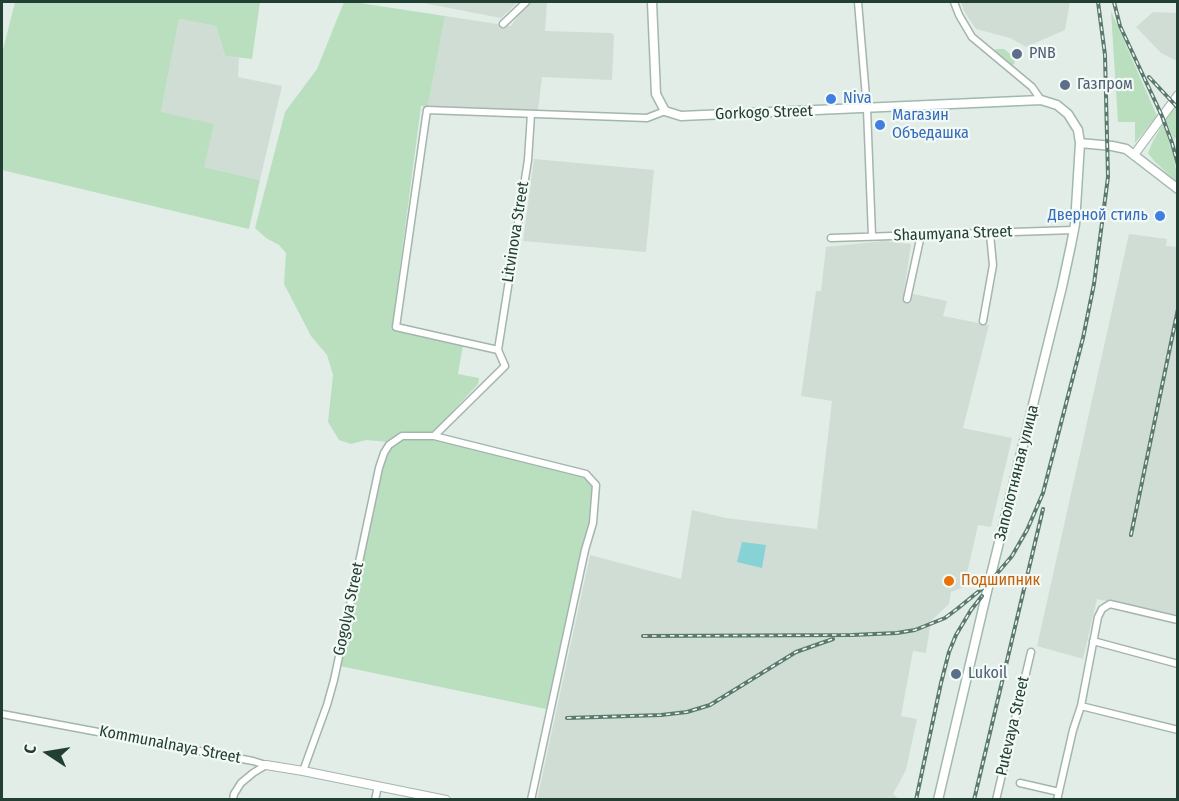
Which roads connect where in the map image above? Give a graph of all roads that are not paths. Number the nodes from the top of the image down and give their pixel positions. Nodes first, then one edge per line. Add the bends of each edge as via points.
1 (526, 2) edge
2 (652, 2) edge
3 (858, 2) edge
4 (954, 2) edge
5 (503, 24) dead end
6 (1178, 94) edge
7 (1041, 100) junction
8 (867, 109) junction
9 (665, 111) junction
10 (531, 114) junction
11 (1080, 143) junction
12 (1134, 154) junction
13 (1178, 189) edge
14 (1074, 230) junction
15 (990, 234) junction
16 (921, 235) junction
17 (872, 236) junction
18 (831, 238) dead end
19 (907, 299) dead end
20 (983, 321) dead end
21 (498, 350) junction
22 (434, 436) junction
23 (1178, 620) edge
24 (1094, 640) junction
25 (1031, 652) dead end
26 (1178, 664) edge
27 (1081, 706) junction
28 (2, 714) edge
29 (1178, 730) edge
30 (267, 765) junction
31 (303, 771) junction
32 (1020, 783) dead end
33 (378, 786) junction
34 (1058, 798) edge
35 (233, 800) edge
36 (375, 800) edge
37 (446, 800) edge
38 (531, 800) edge
39 (938, 800) edge
40 (996, 800) edge

1 - 5 street
2 - 9 main road via 656,94
3 - 8 street
4 - 7 street via 972,37 1032,87
6 - 12 street
7 - 8 main road, Gorkogo Street
7 - 11 main road, Gorkogo Street via 1068,114 1078,130
8 - 9 main road, Gorkogo Street via 681,116
8 - 17 street
9 - 10 street, Gorkogo Street via 647,118
10 - 21 street, Litvinova Street via 528,160
10 - 21 street, Gorkogo Street via 426,110 396,327
11 - 12 main road via 1112,146
11 - 14 main road, Заполотняная улица
12 - 13 main road
14 - 15 street, Shaumyana Street
14 - 39 main road, Заполотняная улица
15 - 16 street, Shaumyana Street
15 - 20 street via 993,265
16 - 17 street, Shaumyana Street
16 - 19 street
17 - 18 street, Shaumyana Street
21 - 22 street, Litvinova Street via 505,366
22 - 31 street, Gogolya Street via 402,436 384,453 334,680
22 - 38 street via 586,474 597,485 593,523
23 - 24 street via 1110,604 1098,617
24 - 26 street
24 - 27 street
25 - 40 street, Putevaya Street
27 - 29 street
27 - 34 street
28 - 30 street, Kommunalnaya Street
30 - 31 street
30 - 35 street via 241,783
31 - 33 street
32 - 34 street
33 - 36 street
33 - 37 street

